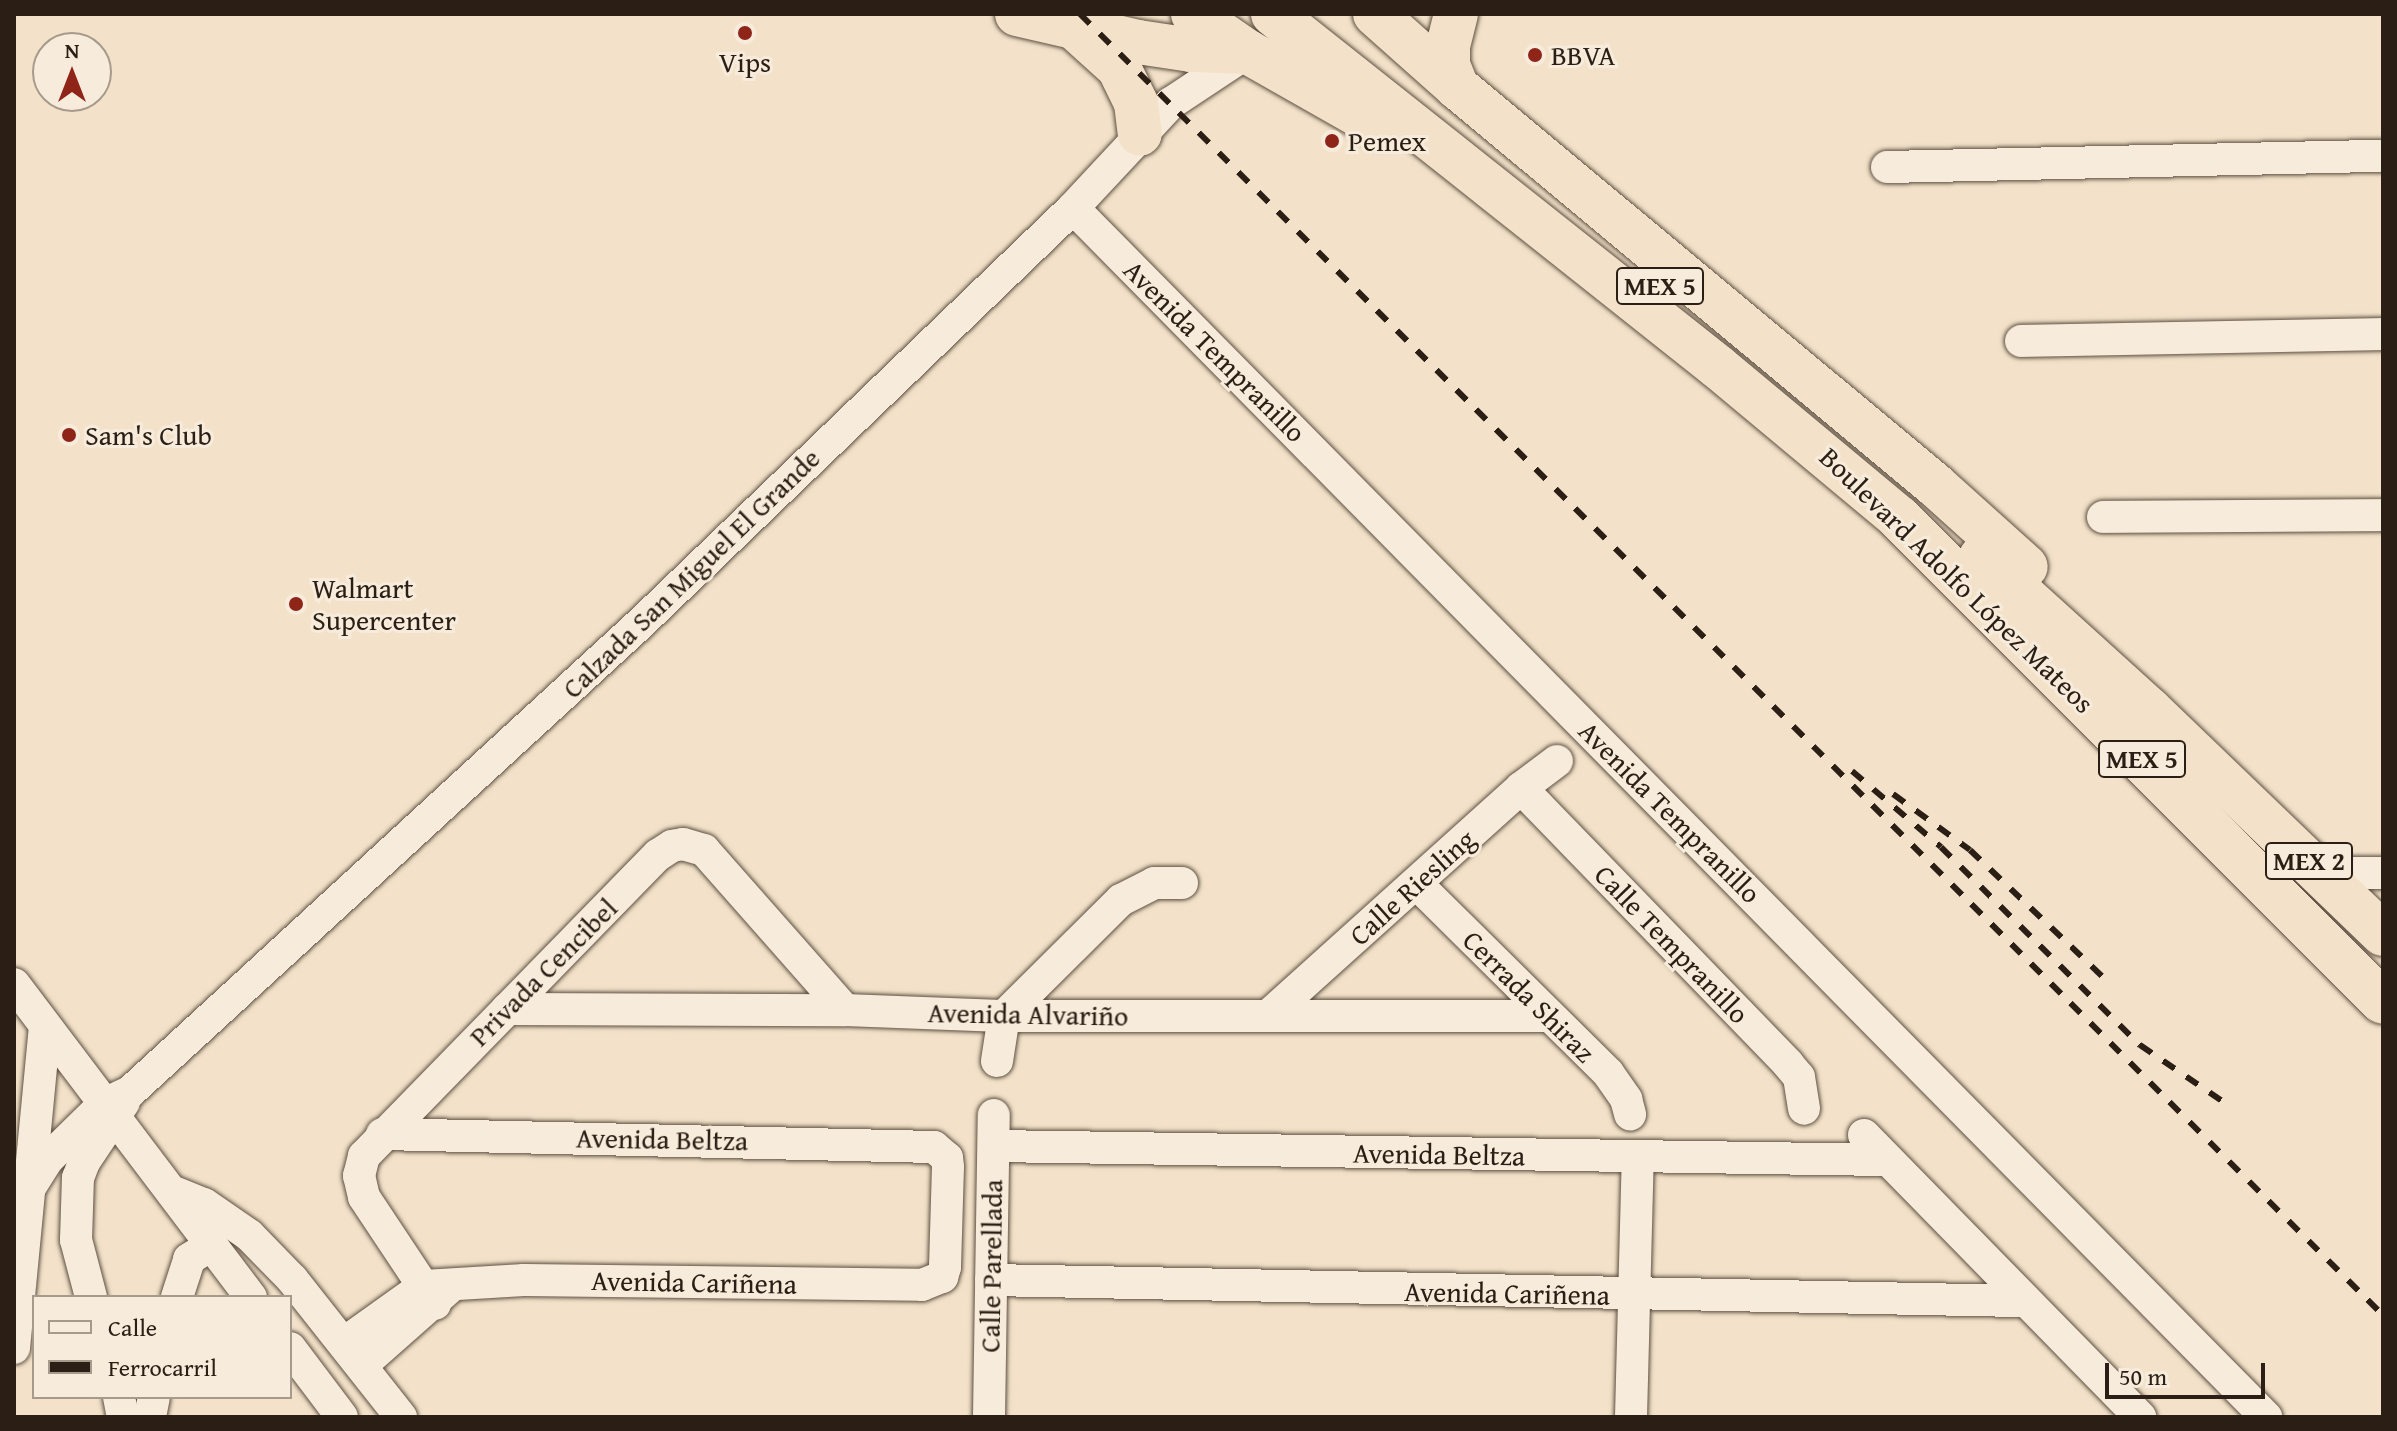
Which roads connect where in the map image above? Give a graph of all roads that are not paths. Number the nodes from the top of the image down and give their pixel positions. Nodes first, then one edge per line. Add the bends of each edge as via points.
1 (1017, 14) edge
2 (1193, 14) edge
3 (1273, 14) edge
4 (1306, 14) edge
5 (1375, 14) edge
6 (1456, 14) edge
7 (1075, 28) junction
8 (1248, 52) junction
9 (1457, 87) junction
10 (1140, 134) junction
11 (2383, 156) edge
12 (1887, 167) dead end
13 (1073, 208) junction
14 (2383, 334) edge
15 (2021, 341) dead end
16 (2383, 515) edge
17 (2103, 517) dead end
18 (1899, 518) junction
19 (1557, 761) dead end
20 (1521, 788) junction
21 (2233, 790) junction
22 (2322, 873) junction
23 (2383, 873) edge
24 (1182, 883) dead end
25 (1417, 884) junction
26 (2383, 934) edge
27 (14, 984) edge
28 (2383, 1002) edge
29 (507, 1009) junction
30 (845, 1010) junction
31 (1269, 1015) junction
32 (1004, 1016) junction
33 (1548, 1016) junction
34 (45, 1026) junction
35 (997, 1061) dead end
36 (117, 1105) junction
37 (1804, 1109) dead end
38 (1630, 1114) dead end
39 (994, 1130) joint
40 (382, 1134) junction
41 (1864, 1135) dead end
42 (1638, 1158) junction
43 (1885, 1160) junction
44 (29, 1189) junction
45 (174, 1192) junction
46 (211, 1245) junction
47 (18, 1266) edge
48 (991, 1280) junction
49 (934, 1283) joint
50 (438, 1291) junction
51 (90, 1295) edge
52 (178, 1295) edge
53 (249, 1295) edge
54 (1635, 1296) junction
55 (2023, 1301) junction
56 (14, 1348) edge
57 (292, 1351) edge
58 (353, 1354) junction
59 (342, 1417) edge
60 (401, 1417) edge
61 (989, 1417) edge
62 (1631, 1417) edge
63 (2140, 1417) edge
64 (2266, 1417) edge

1 - 7 highway
2 - 8 highway
3 - 18 highway, Boulevard Adolfo López Mateos / MEX 5 via 1718,367
4 - 21 highway, Boulevard Adolfo López Mateos / MEX 5 via 1797,394
5 - 9 highway
6 - 9 highway via 1448,65
7 - 8 highway via 1191,50
7 - 10 highway via 1119,68 1136,103
8 - 10 street, Calzada San Miguel El Grande via 1171,103
8 - 18 highway via 1386,130 1746,416 1833,480
9 - 21 highway via 1768,344 2034,574 2188,721
10 - 13 street, Calzada San Miguel El Grande
11 - 12 street
13 - 36 street, Calzada San Miguel El Grande via 641,623
13 - 64 street, Avenida Tempranillo
14 - 15 street
16 - 17 street
18 - 28 highway, Boulevard Adolfo López Mateos / MEX 5
19 - 20 street, Calle Riesling
20 - 25 street, Calle Riesling
20 - 37 street, Calle Tempranillo via 1788,1064 1799,1077
21 - 22 highway, Boulevard Adolfo López Mateos / MEX 2
22 - 23 street
22 - 26 highway, Boulevard Adolfo López Mateos / MEX 2
24 - 32 street via 1154,883 1121,900
25 - 31 street, Calle Riesling
25 - 33 street, Cerrada Shiraz
27 - 34 street
29 - 30 street, Avenida Alvariño
29 - 30 street, Privada Cencibel via 658,855 683,844 696,846 715,860
29 - 40 street, Privada Cencibel
30 - 32 street, Avenida Alvariño
31 - 32 street, Avenida Alvariño
31 - 33 street, Avenida Alvariño
32 - 35 street
33 - 38 street, Cerrada Shiraz via 1608,1073
34 - 36 street
34 - 44 street
36 - 44 street, Calzada San Miguel El Grande via 47,1160
36 - 45 street
36 - 51 street, Calzada San Miguel El Grande via 84,1162 76,1195 76,1240
39 - 42 street, Avenida Beltza
39 - 48 street, Calle Parellada
40 - 49 street, Avenida Beltza via 919,1144 941,1151 948,1167 945,1267
40 - 50 street, Privada Cencibel via 364,1156 360,1187
41 - 43 street
42 - 43 street, Avenida Beltza
42 - 54 street
43 - 55 street
44 - 47 street, Calzada San Miguel El Grande
45 - 46 street
45 - 58 street via 204,1204 249,1235
46 - 52 street via 189,1259
46 - 53 street
47 - 56 street, Calzada San Miguel El Grande
48 - 54 street, Avenida Cariñena
48 - 61 street, Calle Parellada
49 - 50 street, Avenida Cariñena via 524,1280
50 - 58 street
54 - 55 street, Avenida Cariñena
54 - 62 street
55 - 63 street
57 - 59 street
58 - 60 street

